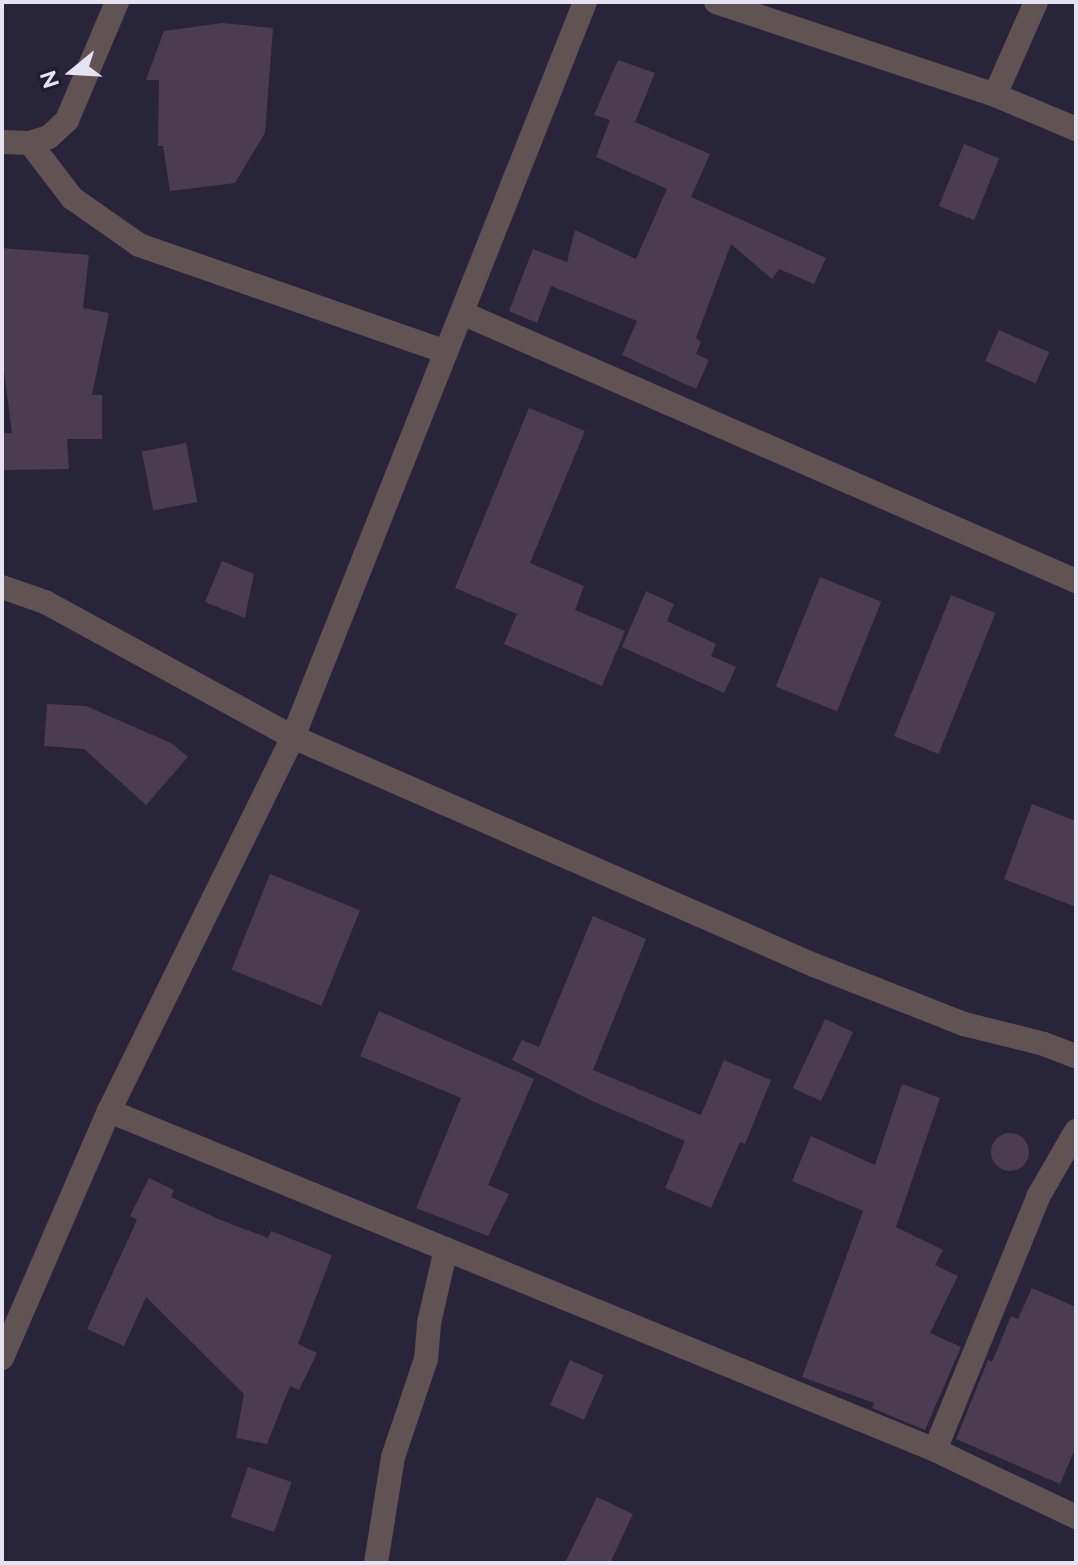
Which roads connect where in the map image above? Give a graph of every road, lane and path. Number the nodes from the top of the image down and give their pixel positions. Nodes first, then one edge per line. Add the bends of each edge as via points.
1 (117, 2) edge
2 (585, 2) edge
3 (716, 2) edge
4 (1036, 2) edge
5 (995, 95) junction
6 (1076, 129) edge
7 (2, 142) edge
8 (30, 143) junction
9 (462, 313) junction
10 (446, 352) junction
11 (1076, 581) edge
12 (2, 587) edge
13 (293, 737) junction
14 (1076, 1056) edge
15 (109, 1111) junction
16 (1076, 1131) edge
17 (446, 1249) junction
18 (2, 1358) edge
19 (935, 1450) junction
20 (1076, 1517) edge
21 (376, 1563) edge

1 - 8 street via 67,120 49,137
2 - 9 street
3 - 5 street
4 - 5 street
5 - 6 street
7 - 8 street
8 - 10 street via 72,198 139,245
9 - 10 street
9 - 11 street
10 - 13 street
12 - 13 street via 45,602
13 - 14 street via 814,965 964,1024
13 - 15 street
15 - 17 street
15 - 18 street
16 - 19 street via 1038,1197
17 - 19 street
17 - 21 street via 426,1359 393,1457
19 - 20 street

